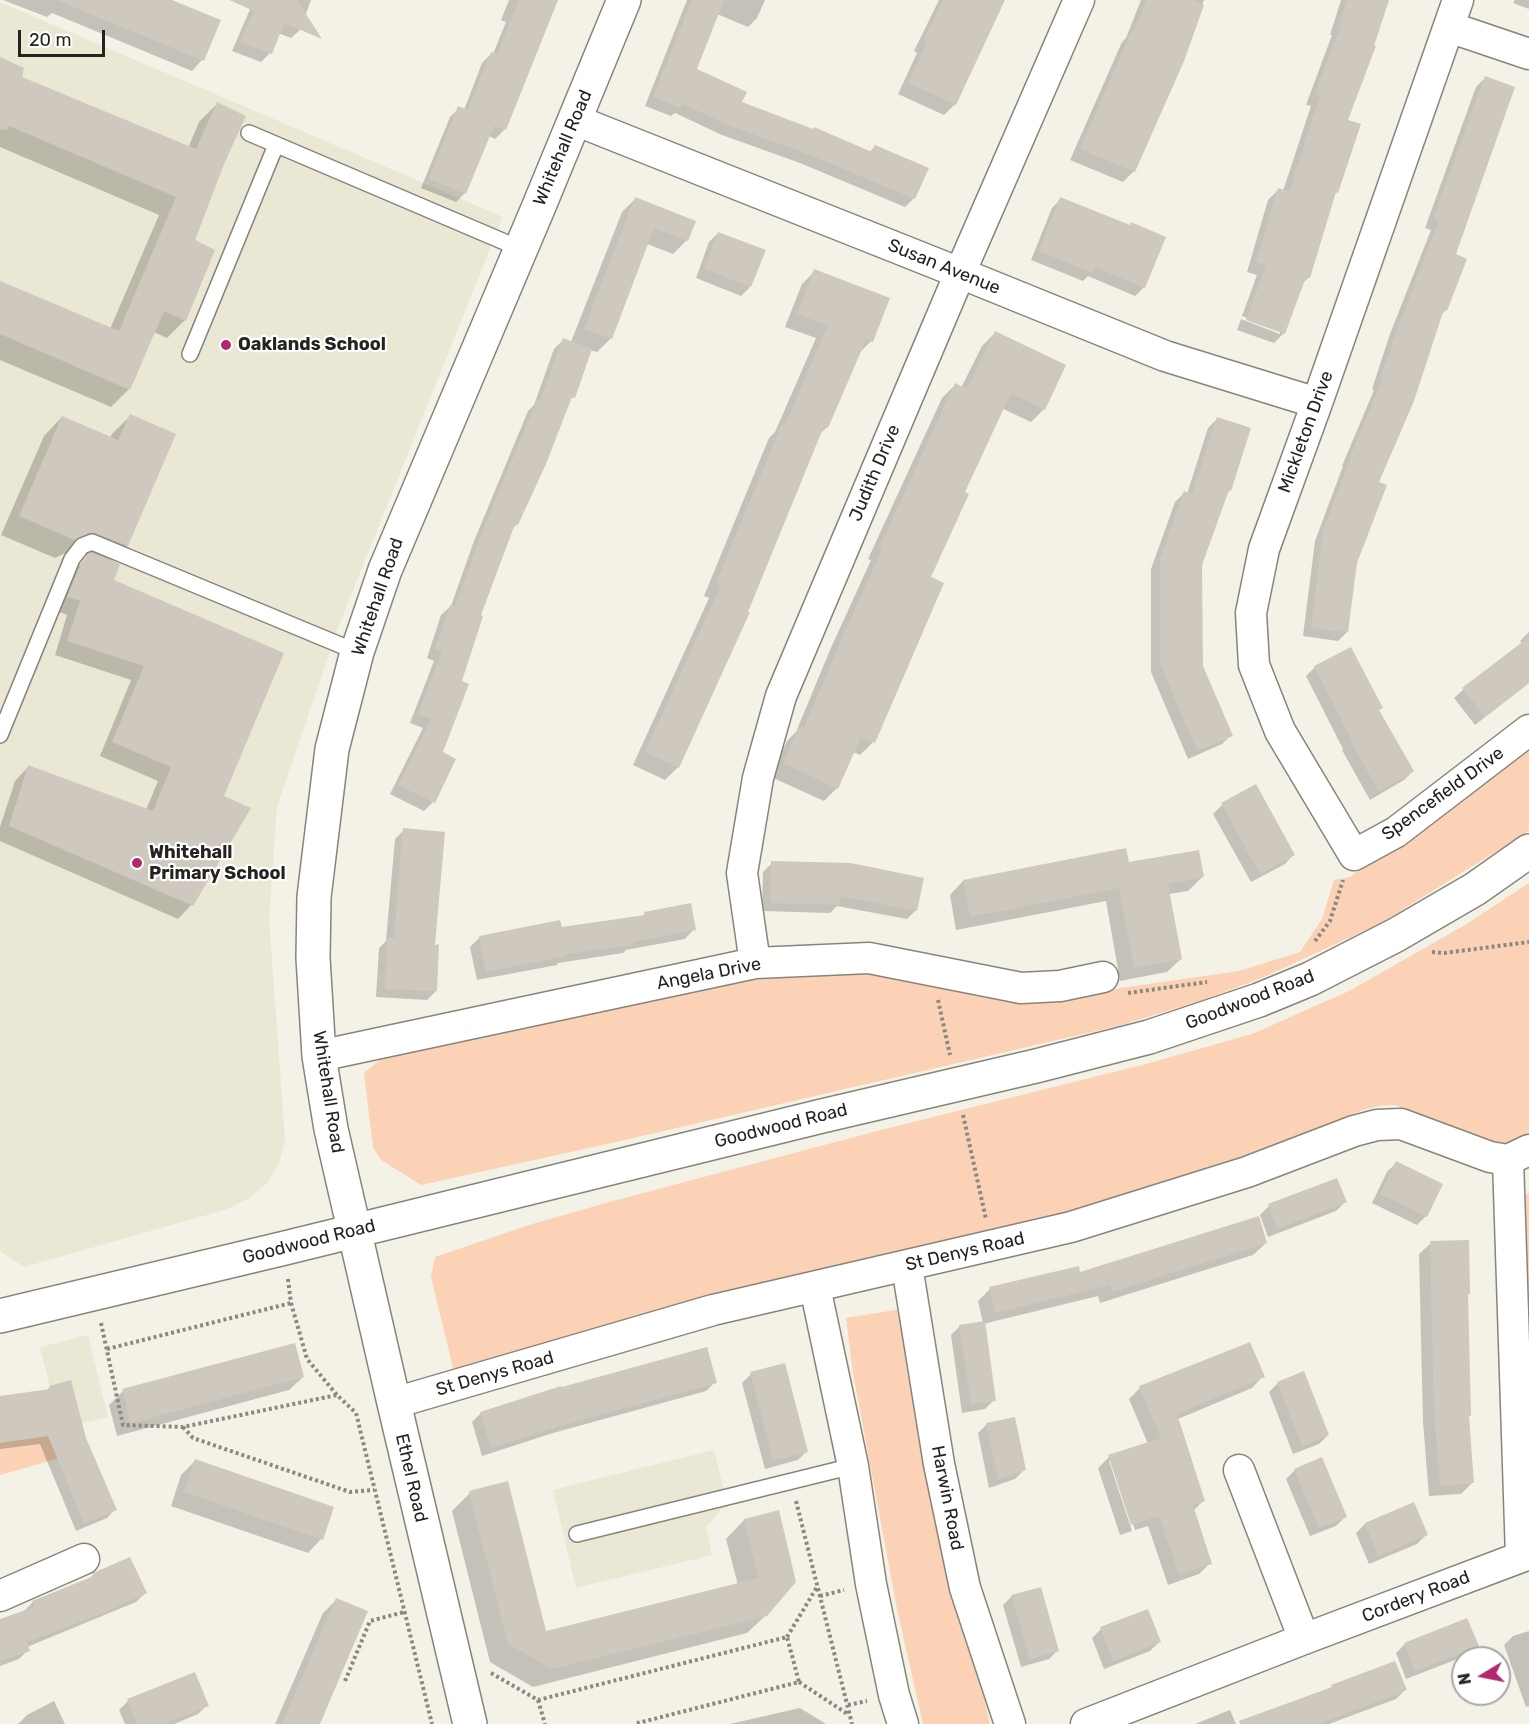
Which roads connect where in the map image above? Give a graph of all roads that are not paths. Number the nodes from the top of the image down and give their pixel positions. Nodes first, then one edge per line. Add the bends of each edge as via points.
1 (624, 0) edge
2 (1079, 0) edge
3 (1453, 13) edge
4 (1529, 54) edge
5 (575, 120) junction
6 (249, 133) dead end
7 (276, 145) junction
8 (521, 249) junction
9 (960, 273) junction
10 (190, 354) dead end
11 (1317, 403) junction
12 (357, 652) junction
13 (1529, 730) edge
14 (0, 735) edge
15 (1529, 851) edge
16 (1354, 855) joint
17 (755, 963) junction
18 (1103, 977) road end
19 (319, 1056) junction
20 (1519, 1155) edge
21 (354, 1231) junction
22 (907, 1266) junction
23 (815, 1287) junction
24 (0, 1316) edge
25 (393, 1403) junction
26 (853, 1466) junction
27 (1239, 1470) dead end
28 (577, 1534) dead end
29 (1525, 1556) edge
30 (84, 1559) dead end
31 (0, 1596) edge
32 (1304, 1639) junction
33 (470, 1724) edge
34 (903, 1724) edge
35 (1010, 1724) edge
36 (1086, 1724) edge

1 - 5 street, Whitehall Road
2 - 9 street, Judith Drive
3 - 4 street
3 - 11 street, Mickleton Drive
5 - 8 street, Whitehall Road
5 - 9 street, Susan Avenue
6 - 7 lane
7 - 8 lane
7 - 10 lane
8 - 12 street, Whitehall Road via 385,570
9 - 11 street, Susan Avenue via 1165,356
9 - 17 street, Judith Drive via 781,696 758,778 742,873
11 - 16 street, Mickleton Drive via 1264,549 1251,613 1254,665 1280,731
12 - 14 lane via 92,542 82,546 72,559
12 - 19 street, Whitehall Road via 332,749 314,897
13 - 16 street, Spencefield Drive via 1396,832
15 - 21 street, Goodwood Road via 1475,890 1310,979 1149,1037
17 - 18 street, Angela Drive via 869,958 1021,988 1060,986
17 - 19 street, Angela Drive
19 - 21 street, Whitehall Road
20 - 22 street, St Denys Road via 1490,1157 1401,1124 1377,1125 1247,1172 1071,1227
20 - 29 street
21 - 24 street, Goodwood Road
21 - 25 street, Ethel Road
22 - 23 street, St Denys Road
22 - 35 street, Harwin Road via 939,1464 965,1588
23 - 25 street, St Denys Road via 713,1310
23 - 26 street
25 - 33 street, Ethel Road
26 - 28 lane
26 - 34 street via 871,1584
27 - 32 street
29 - 32 street, Cordery Road
30 - 31 street
32 - 36 street, Cordery Road

